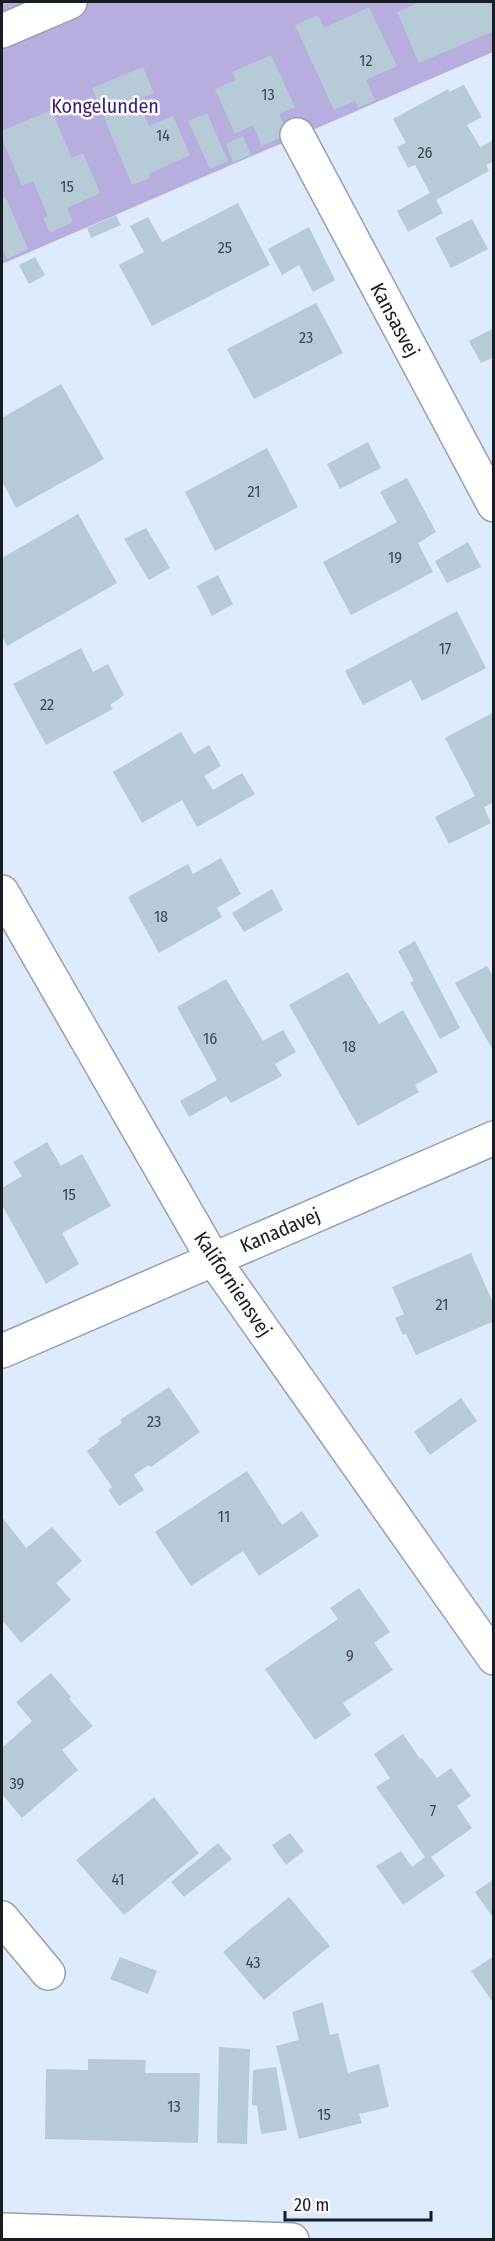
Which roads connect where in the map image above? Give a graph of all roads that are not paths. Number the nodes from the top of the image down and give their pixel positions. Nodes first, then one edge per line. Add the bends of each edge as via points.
1 (70, 2) edge
2 (2, 31) edge
3 (297, 135) dead end
4 (494, 505) edge
5 (2, 892) edge
6 (494, 1138) edge
7 (213, 1258) junction
8 (2, 1351) edge
9 (494, 1658) edge
10 (2, 1918) edge
11 (48, 1973) dead end
12 (2, 2230) edge
13 (292, 2240) edge

1 - 2 street
3 - 4 street, Kansasvej
5 - 7 street, Kaliforniensvej
6 - 7 street, Kanadavej
7 - 8 street, Kanadavej
7 - 9 street, Kaliforniensvej
10 - 11 street
12 - 13 street

